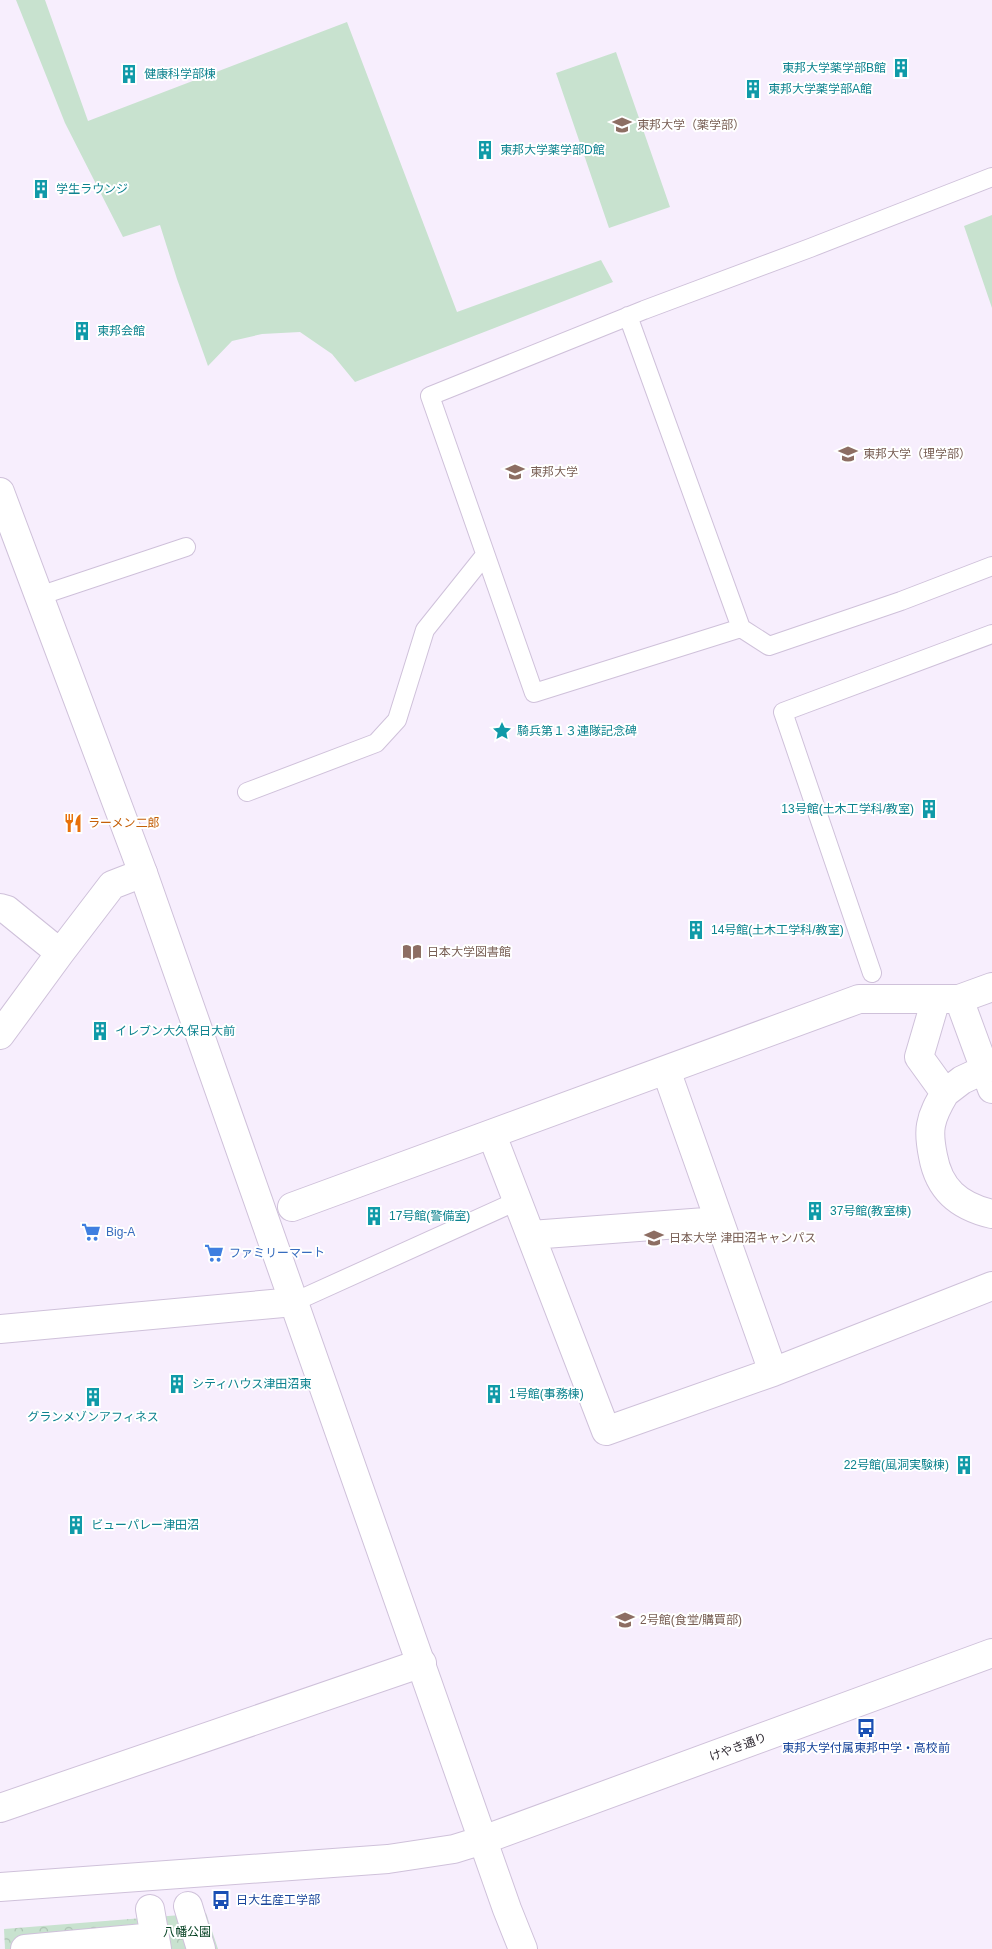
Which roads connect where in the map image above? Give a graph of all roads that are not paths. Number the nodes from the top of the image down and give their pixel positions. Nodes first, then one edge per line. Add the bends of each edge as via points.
1 (992, 177) edge
2 (628, 316) junction
3 (1, 497) edge
4 (186, 547) dead end
5 (485, 555) junction
6 (992, 566) edge
7 (39, 596) junction
8 (740, 628) junction
9 (992, 634) edge
10 (247, 792) dead end
11 (143, 873) junction
12 (0, 908) edge
13 (60, 953) junction
14 (872, 974) dead end
15 (992, 987) edge
16 (948, 999) junction
17 (0, 1035) edge
18 (992, 1066) edge
19 (666, 1070) junction
20 (992, 1089) edge
21 (945, 1093) junction
22 (492, 1135) junction
23 (517, 1201) junction
24 (292, 1207) dead end
25 (992, 1214) edge
26 (719, 1221) junction
27 (531, 1235) junction
28 (992, 1286) edge
29 (294, 1302) junction
30 (0, 1329) edge
31 (773, 1372) junction
32 (992, 1653) edge
33 (422, 1663) junction
34 (0, 1808) edge
35 (483, 1840) junction
36 (0, 1887) edge
37 (188, 1906) dead end
38 (150, 1909) dead end
39 (156, 1943) edge
40 (24, 1949) edge
41 (201, 1949) edge
42 (523, 1949) edge

1 - 2 lane
2 - 5 lane via 430,396
2 - 8 lane
3 - 7 street
4 - 7 lane
5 - 8 lane via 534,693
5 - 10 lane via 425,630 397,720 376,743
6 - 8 lane via 769,646
7 - 11 street
9 - 14 lane via 783,712
11 - 13 street via 112,885
11 - 29 street
12 - 13 street via 7,910
13 - 17 street
15 - 16 street
16 - 19 street via 859,999
16 - 20 street
16 - 21 street via 919,1057
18 - 21 street via 962,1080
19 - 22 street
19 - 26 street
21 - 25 street via 935,1110 931,1126 932,1150 942,1184 955,1197
22 - 23 street
22 - 24 street
23 - 27 street
23 - 29 lane
26 - 27 street
26 - 31 street
27 - 31 street via 606,1431
28 - 31 street
29 - 30 street
29 - 33 street
32 - 35 street, けやき通り
33 - 34 street
33 - 35 street
35 - 36 street, けやき通り via 454,1849 388,1859
35 - 42 street
37 - 41 street
38 - 39 street
39 - 40 street

